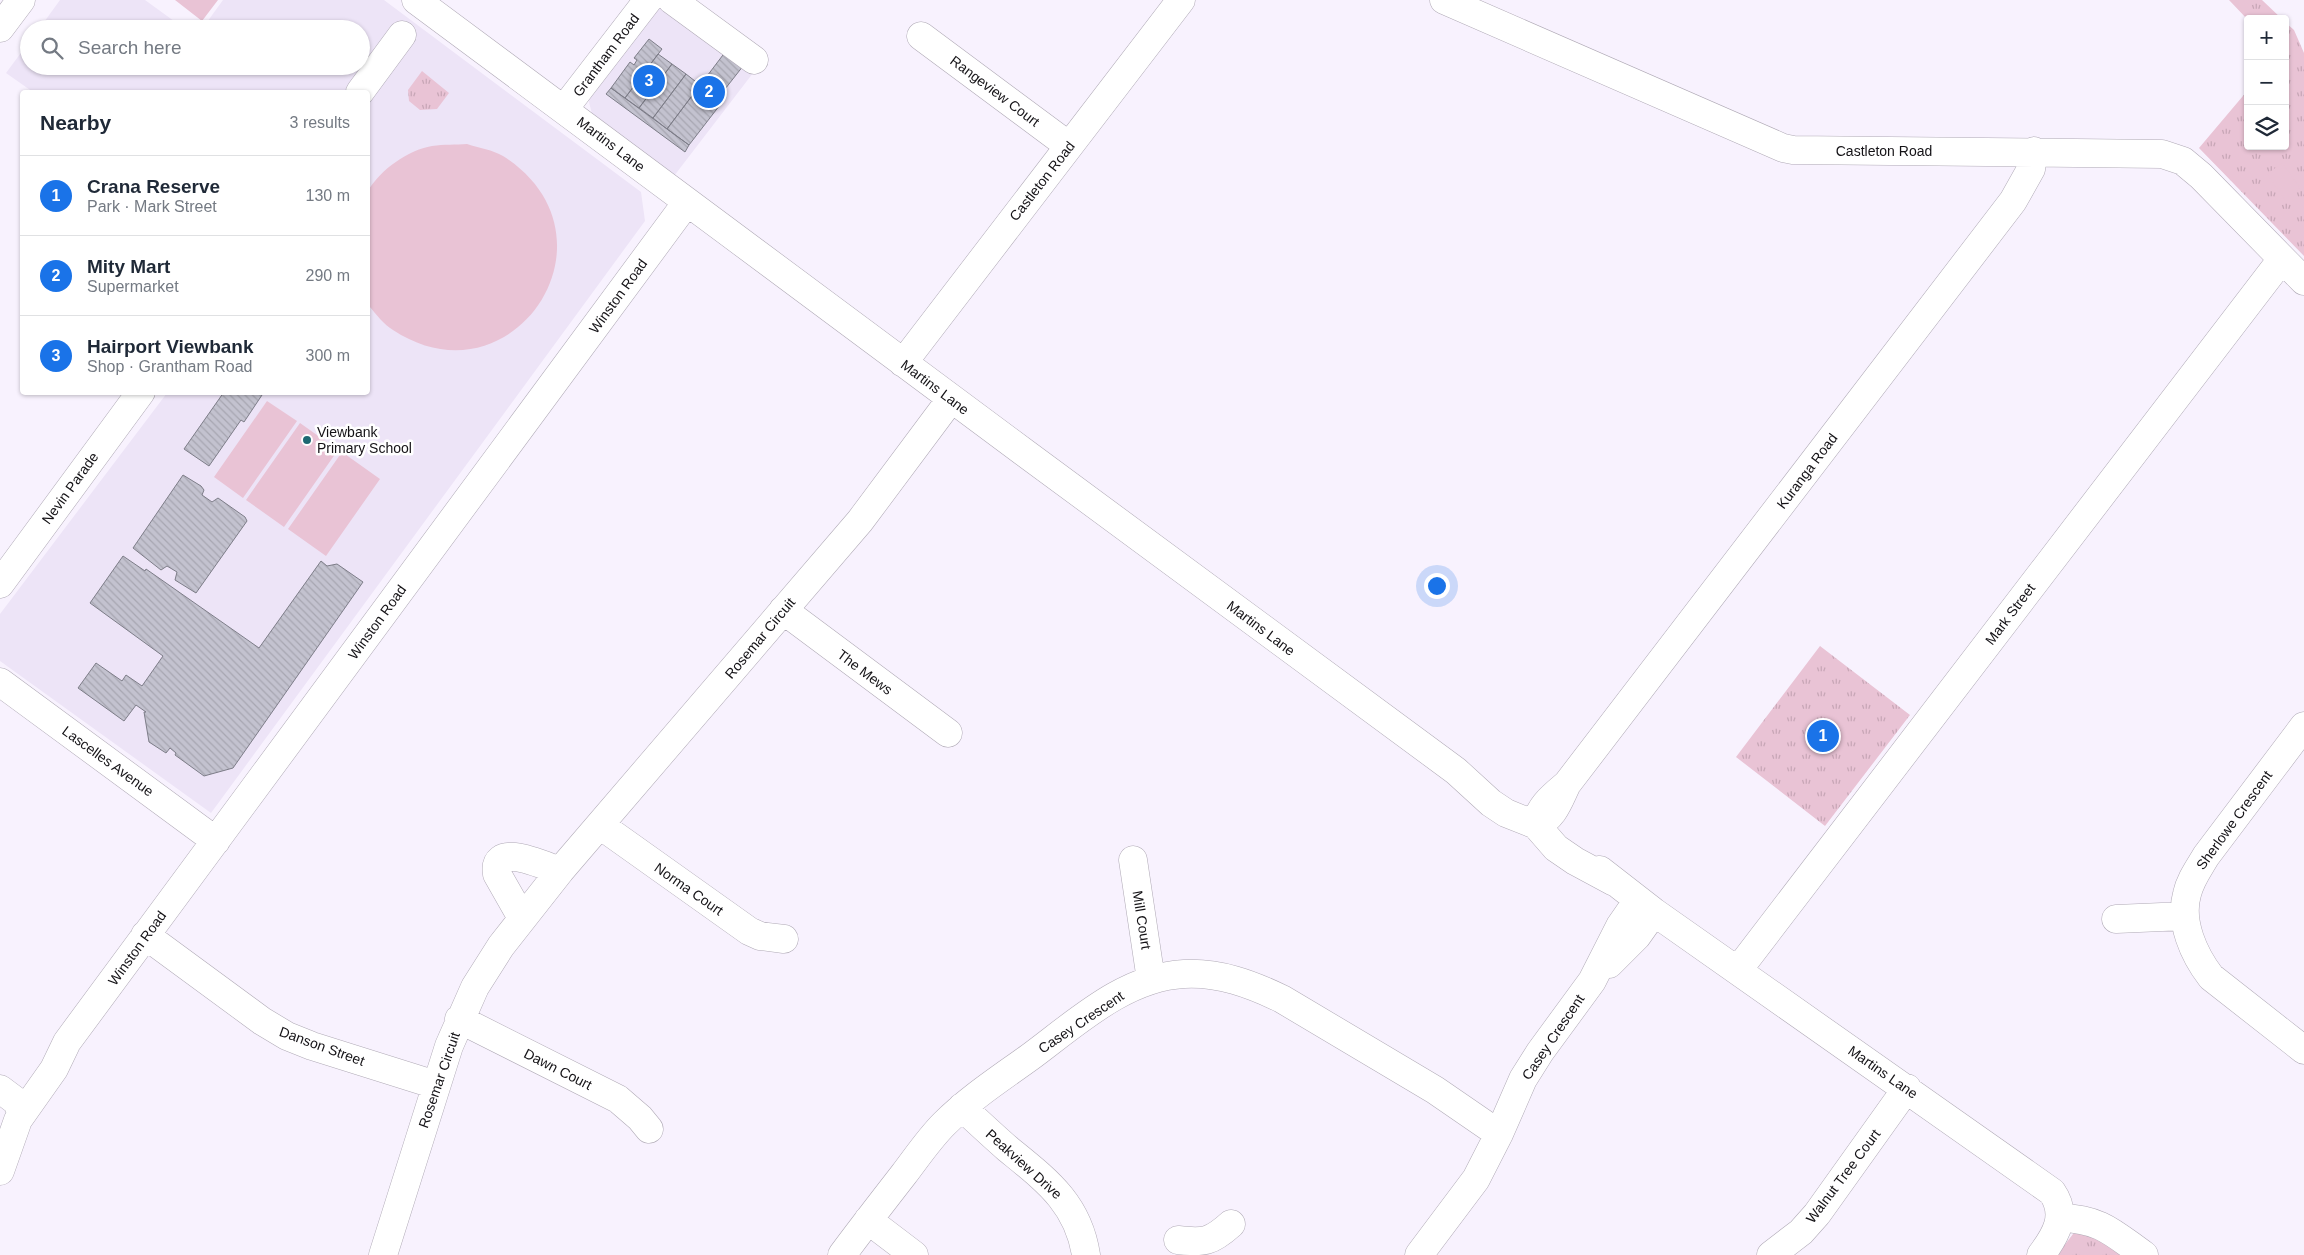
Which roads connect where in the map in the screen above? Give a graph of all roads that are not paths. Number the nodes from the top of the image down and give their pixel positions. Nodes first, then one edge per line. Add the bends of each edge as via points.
1 (21, 0) edge
2 (416, 0) edge
3 (648, 0) edge
4 (672, 0) edge
5 (1181, 0) edge
6 (1444, 0) edge
7 (0, 28) edge
8 (402, 35) dead end
9 (921, 36) dead end
10 (754, 60) dead end
11 (361, 90) edge
12 (564, 109) junction
13 (1069, 146) junction
14 (2034, 152) junction
15 (687, 202) junction
16 (2282, 259) junction
17 (2304, 281) edge
18 (903, 363) junction
19 (139, 395) edge
20 (951, 399) junction
21 (0, 584) edge
22 (783, 610) junction
23 (0, 682) edge
24 (948, 733) dead end
25 (2302, 733) edge
26 (1540, 820) junction
27 (600, 825) junction
28 (216, 841) junction
29 (1133, 860) dead end
30 (560, 871) junction
31 (1646, 906) junction
32 (2185, 916) junction
33 (522, 918) junction
34 (2116, 919) dead end
35 (145, 935) junction
36 (784, 939) dead end
37 (1738, 970) junction
38 (1151, 980) junction
39 (459, 1019) junction
40 (2304, 1050) edge
41 (436, 1085) junction
42 (1907, 1088) junction
43 (10, 1103) edge
44 (962, 1107) junction
45 (1502, 1127) junction
46 (649, 1129) dead end
47 (0, 1136) edge
48 (0, 1171) edge
49 (2061, 1218) junction
50 (868, 1220) junction
51 (1231, 1224) dead end
52 (1200, 1246) edge
53 (383, 1255) edge
54 (842, 1255) edge
55 (914, 1255) edge
56 (1086, 1255) edge
57 (1419, 1255) edge
58 (1771, 1255) edge
59 (2041, 1255) edge
60 (2144, 1255) edge

1 - 7 street
2 - 12 street, Martins Lane
3 - 12 street, Grantham Road
4 - 10 street
5 - 13 street, Castleton Road
6 - 14 street, Castleton Road via 1783,148
8 - 11 street
9 - 13 street, Rangeview Court
12 - 15 street, Martins Lane
13 - 18 street, Castleton Road
14 - 16 street, Castleton Road via 2162,154 2183,161
14 - 26 street, Kuranga Road via 2031,169 2013,202 1567,784 1548,800
15 - 18 street, Martins Lane
15 - 28 street, Winston Road
16 - 17 street, Castleton Road
16 - 37 street, Mark Street
18 - 20 street, Martins Lane
19 - 21 street, Nevin Parade
20 - 22 street, Rosemar Circuit via 860,521
20 - 26 street, Martins Lane via 1456,771 1491,803 1506,813
22 - 24 street, The Mews
22 - 27 street, Rosemar Circuit
23 - 28 street, Lascelles Avenue
25 - 32 street, Sherlowe Crescent via 2202,862 2186,895
26 - 31 street, Martins Lane via 1556,848 1614,882
27 - 30 street, Rosemar Circuit
27 - 36 street, Norma Court via 749,931
28 - 35 street, Winston Road
29 - 38 street, Mill Court
30 - 33 street, Rosemar Circuit
30 - 33 street via 514,856 498,861 497,874
31 - 37 street, Martins Lane
31 - 45 street, Casey Crescent via 1620,926 1592,981 1523,1079
32 - 34 street
32 - 40 street, Sherlowe Crescent via 2192,946 2211,977
33 - 39 street, Rosemar Circuit via 485,970
35 - 41 street, Danson Street via 262,1022 286,1036
35 - 43 street, Winston Road via 68,1042 54,1069
37 - 42 street, Martins Lane
38 - 44 street, Casey Crescent via 1100,1006
38 - 45 street, Casey Crescent via 1184,974 1208,974 1257,987
39 - 41 street, Rosemar Circuit
39 - 46 street, Dawn Court via 618,1099
41 - 53 street, Rosemar Circuit
42 - 49 street, Martins Lane via 2052,1192 2058,1200
42 - 58 street, Walnut Tree Court via 1817,1214 1801,1232
43 - 47 street, Winston Road
43 - 48 street, Winston Road
44 - 50 street, Casey Crescent via 933,1136
44 - 56 street, Peakview Drive via 1057,1192 1076,1219
45 - 57 street, Casey Crescent via 1476,1179
49 - 59 street
49 - 60 street via 2089,1220 2101,1225
50 - 54 street, Casey Crescent
50 - 55 street
51 - 52 street

